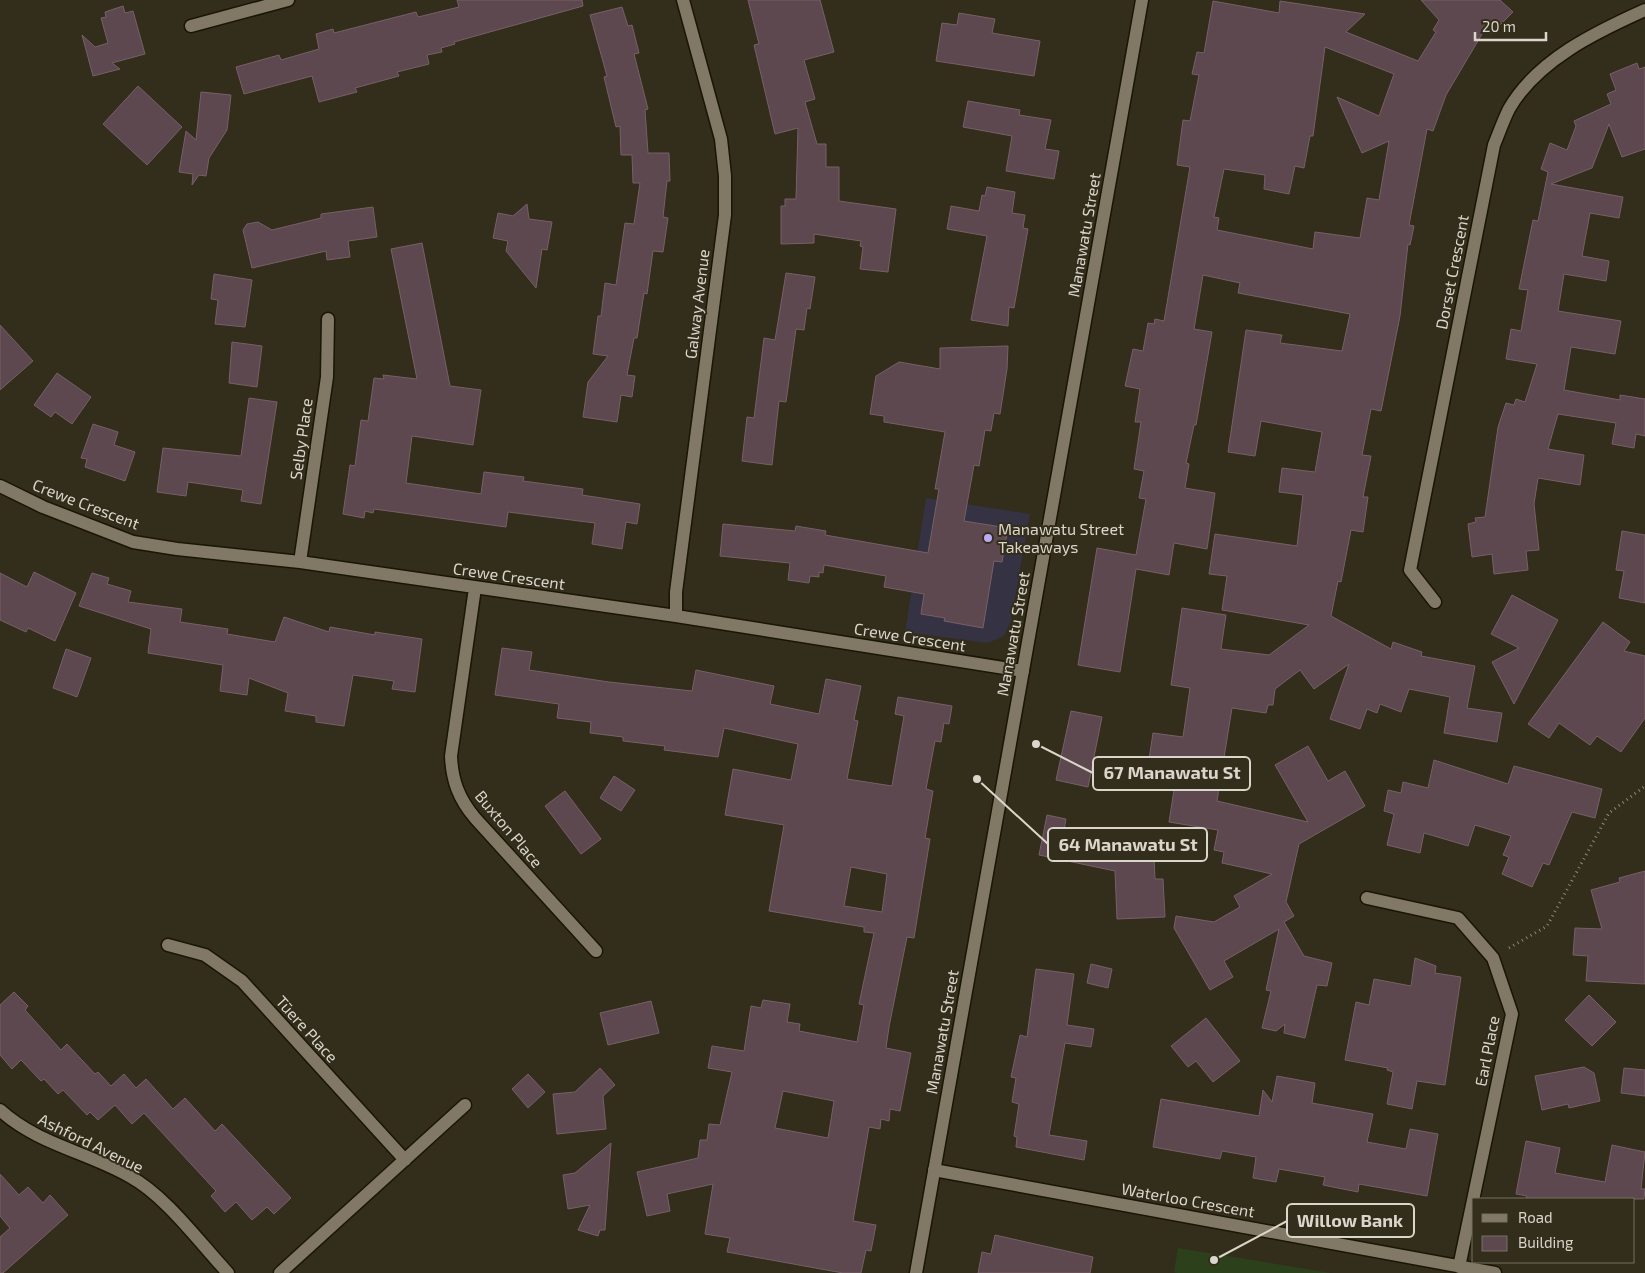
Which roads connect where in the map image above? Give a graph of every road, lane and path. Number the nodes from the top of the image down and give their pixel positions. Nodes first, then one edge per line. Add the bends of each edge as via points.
1 (288, 0) edge
2 (683, 0) edge
3 (1142, 0) edge
4 (1645, 10) edge
5 (191, 26) dead end
6 (328, 319) dead end
7 (0, 486) edge
8 (300, 562) junction
9 (475, 588) junction
10 (1435, 602) dead end
11 (676, 616) junction
12 (1023, 671) junction
13 (1645, 786) edge
14 (1367, 898) dead end
15 (168, 945) dead end
16 (596, 951) dead end
17 (1493, 958) junction
18 (465, 1105) dead end
19 (0, 1110) edge
20 (405, 1160) junction
21 (934, 1170) junction
22 (1473, 1198) edge
23 (1472, 1205) edge
24 (1459, 1267) junction
25 (228, 1273) edge
26 (280, 1273) edge
27 (916, 1273) edge
28 (1495, 1273) edge

1 - 5 street
2 - 11 street, Galway Avenue via 721,140 725,215 676,592
3 - 12 street, Manawatu Street
4 - 10 street, Dorset Crescent via 1603,29 1536,76 1510,109 1494,145 1410,570
6 - 8 street, Selby Place via 327,377
7 - 8 street, Crewe Crescent via 43,507 133,542 177,550
8 - 9 street, Crewe Crescent
9 - 11 street, Crewe Crescent
9 - 16 street, Buxton Place via 451,756 454,784 475,818
11 - 12 street, Crewe Crescent
12 - 21 street, Manawatu Street
13 - 17 path via 1609,813 1546,926
14 - 17 street, Earl Place via 1458,918
15 - 20 street, Tūere Place via 205,955 242,981
17 - 22 street, Earl Place via 1512,1014
18 - 20 street
19 - 25 street, Ashford Avenue via 27,1131 130,1176 168,1208
20 - 26 street
21 - 24 street, Waterloo Crescent
21 - 27 street, Manawatu Street
23 - 24 street, Earl Place
24 - 28 street, Waterloo Crescent

